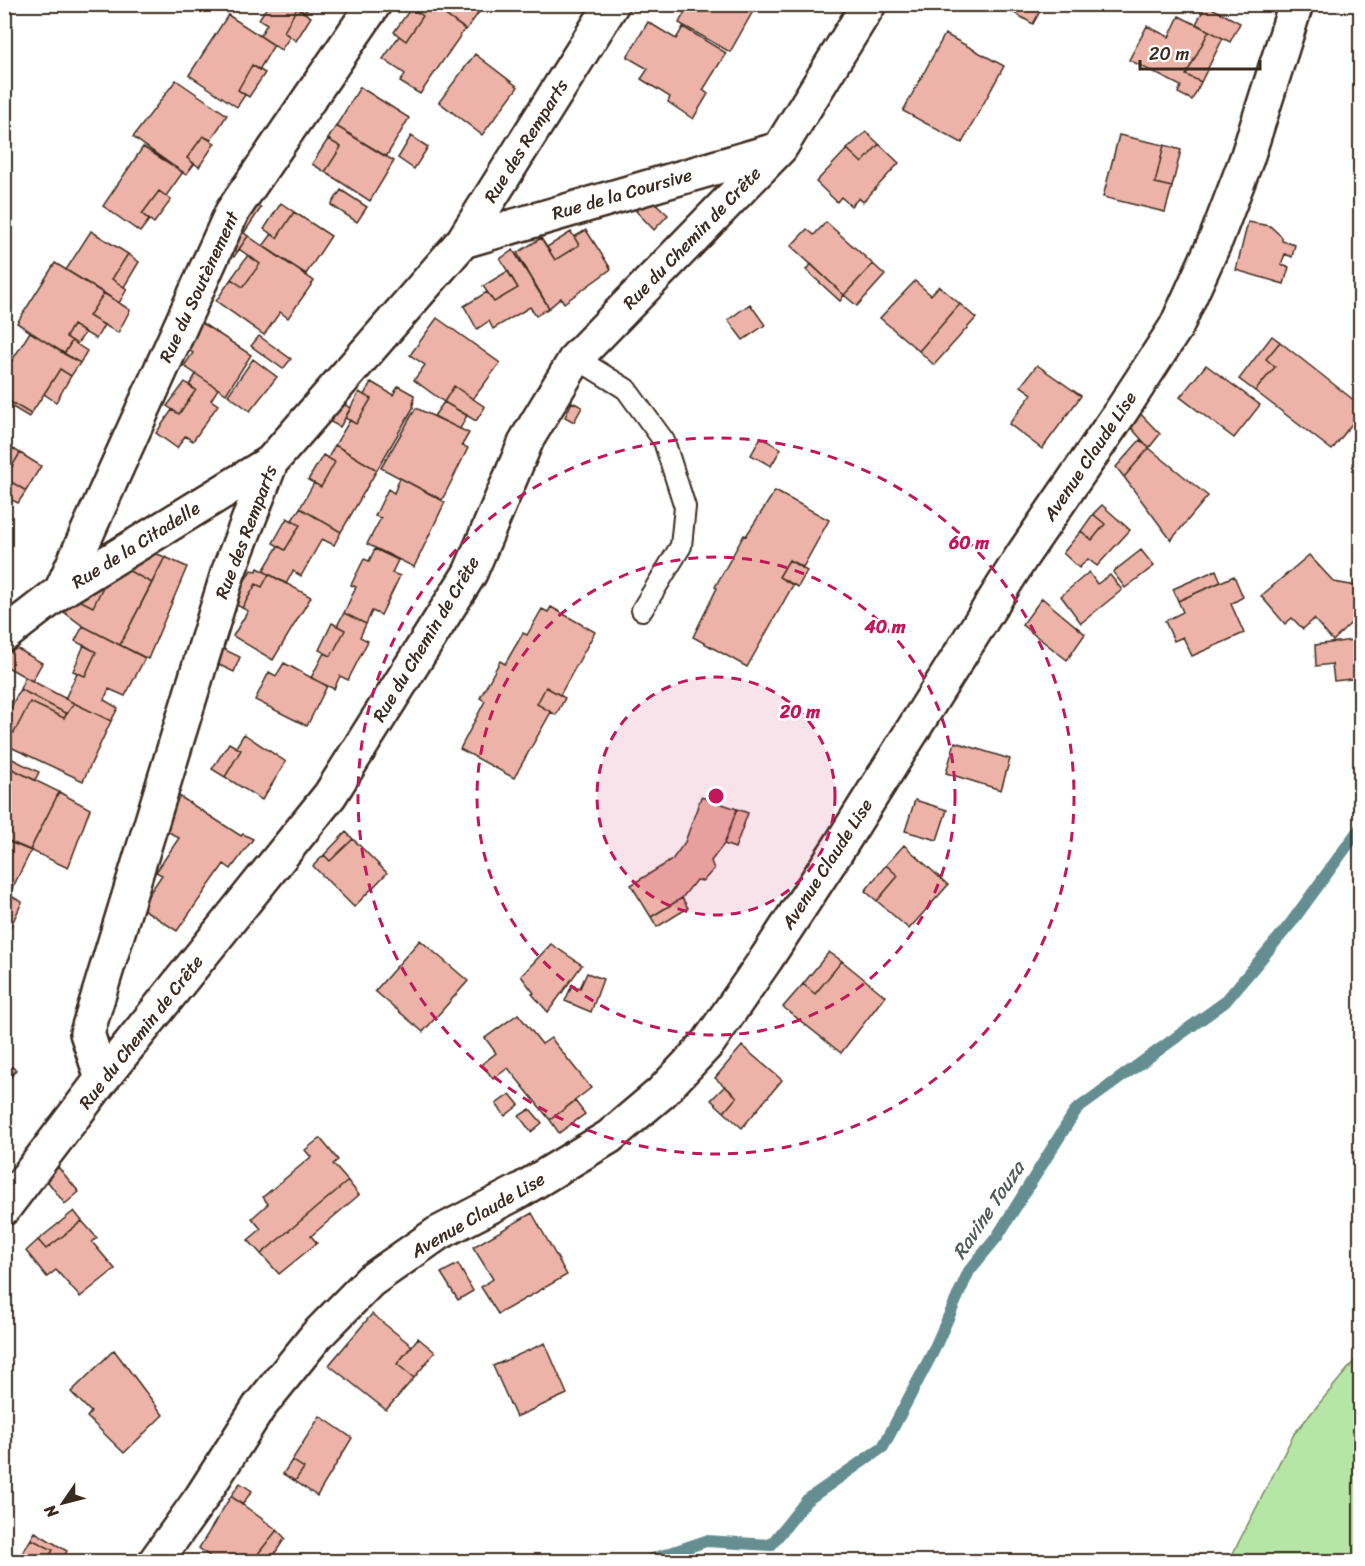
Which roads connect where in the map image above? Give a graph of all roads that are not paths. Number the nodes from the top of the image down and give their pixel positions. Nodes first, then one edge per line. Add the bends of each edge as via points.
1 (374, 4) edge
2 (612, 4) edge
3 (869, 4) edge
4 (1296, 4) edge
5 (780, 148) junction
6 (464, 241) junction
7 (576, 358) junction
8 (271, 462) junction
9 (61, 591) junction
10 (642, 610) dead end
11 (4, 635) edge
12 (102, 1079) junction
13 (4, 1208) edge
14 (155, 1562) edge

1 - 9 street, Rue du Soutènement via 232,212
2 - 6 street, Rue des Remparts
3 - 5 street, Rue du Chemin de Crête
4 - 14 street, Avenue Claude Lise via 1239,178 1176,327 1022,556 838,849 708,1043 661,1093 609,1137 518,1192 437,1234 370,1281 317,1335 259,1407
5 - 6 street, Rue de la Coursive
5 - 7 street, Rue du Chemin de Crête
6 - 8 street, Rue des Remparts
7 - 10 lane via 626,389 664,441 685,507 681,546
7 - 12 street, Rue du Chemin de Crête via 526,439 470,573 330,795
8 - 9 street, Rue de la Citadelle
8 - 12 street, Rue des Remparts via 228,573 87,1033
9 - 11 street, Rue de la Citadelle
12 - 13 street, Rue du Chemin de Crête

